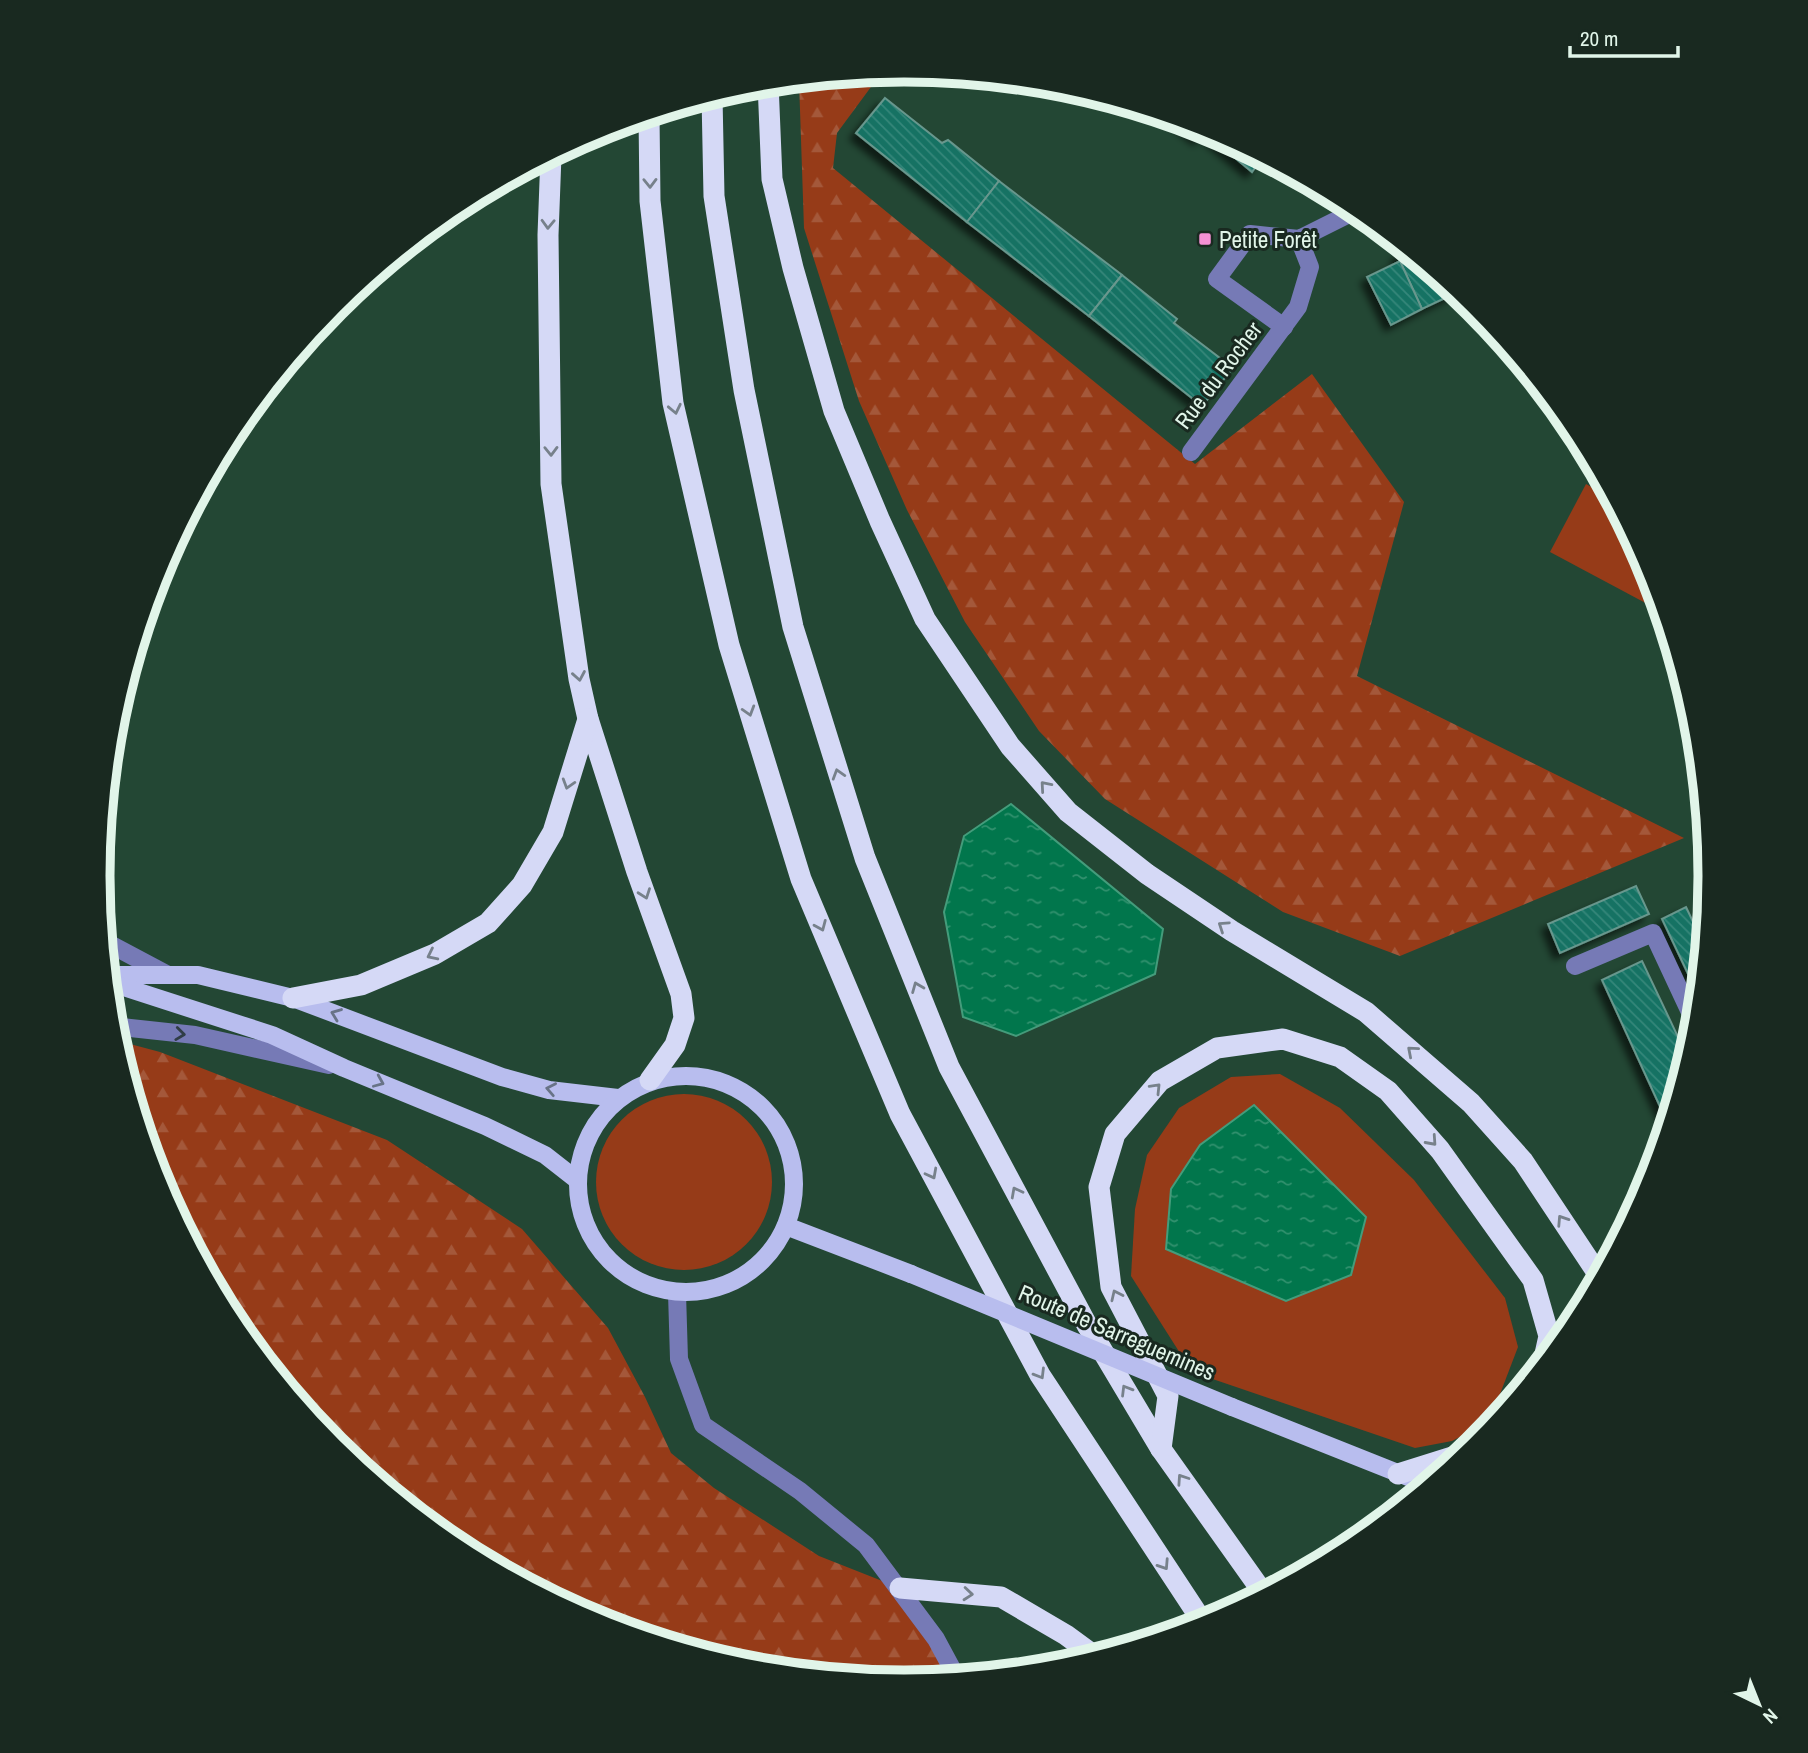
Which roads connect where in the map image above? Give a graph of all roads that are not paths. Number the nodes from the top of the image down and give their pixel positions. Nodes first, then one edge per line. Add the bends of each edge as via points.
1 (768, 95) edge
2 (712, 106) edge
3 (649, 124) edge
4 (551, 165) edge
5 (1345, 216) edge
6 (1299, 239) junction
7 (1284, 327) junction
8 (1191, 452) dead end
9 (588, 719) junction
10 (113, 946) edge
11 (1575, 966) dead end
12 (116, 975) edge
13 (168, 975) junction
14 (118, 985) edge
15 (293, 998) junction
16 (1687, 1006) edge
17 (124, 1027) edge
18 (344, 1068) junction
19 (650, 1080) junction
20 (618, 1098) junction
21 (577, 1180) junction
22 (786, 1226) junction
23 (1595, 1269) edge
24 (677, 1293) junction
25 (1548, 1340) edge
26 (1161, 1449) junction
27 (1443, 1460) edge
28 (1398, 1474) junction
29 (1419, 1482) edge
30 (1259, 1587) edge
31 (900, 1588) junction
32 (1197, 1614) edge
33 (1085, 1649) edge
34 (952, 1669) edge

23 -> 1 highway via 1523,1161 1471,1103 1366,1012 1232,931 1137,866 1068,812 1010,746 925,619 834,411 772,179
26 -> 2 highway via 1087,1325 949,1067 864,858 793,627 744,390 714,196
3 -> 32 highway via 650,201 673,402 729,645 801,879 900,1114 1027,1351
4 -> 9 highway via 551,484
5 - 6 street
6 - 7 street via 1310,267 1298,307
6 - 7 street, Rue du Rocher via 1250,234 1217,279
7 - 8 street, Rue du Rocher
9 -> 15 highway via 553,832 522,885 488,923 435,954 361,985
9 -> 19 highway via 681,994 684,1018 675,1045
10 - 13 street
11 - 16 street via 1653,933
12 - 13 main road
13 - 15 main road via 198,975
14 - 18 main road via 272,1035
20 -> 15 main road via 549,1090 502,1077
17 -> 18 street via 195,1035
18 -> 21 main road via 521,1144
19 - 20 main road
19 - 22 main road via 686,1074 721,1080 753,1097 777,1123 792,1156 795,1191
20 - 21 main road via 589,1134
21 - 24 main road via 580,1213 594,1243 616,1268 645,1285
22 - 24 main road via 768,1255 742,1277 711,1290
22 - 28 main road, Route de Sarreguemines, bridge
24 - 31 street via 679,1359 703,1424 800,1490 866,1545
26 -> 25 highway via 1168,1396 1111,1287 1099,1187 1115,1134 1160,1081 1217,1048 1283,1038 1340,1057 1388,1091 1440,1150 1533,1279
30 -> 26 highway
27 - 28 highway
28 - 29 main road, Route de Sarreguemines
31 -> 33 highway via 1001,1597
31 - 34 street

